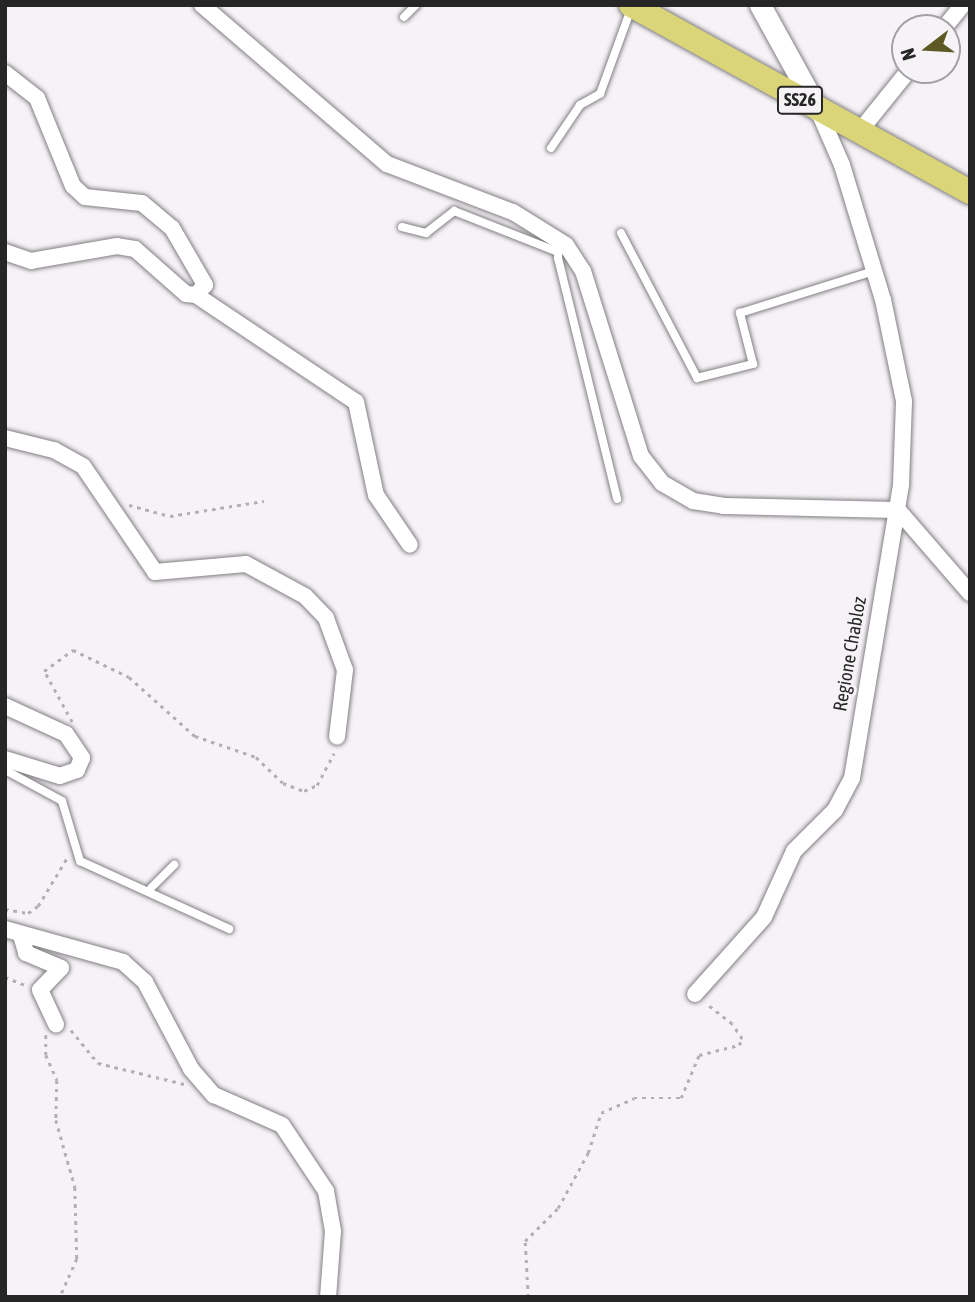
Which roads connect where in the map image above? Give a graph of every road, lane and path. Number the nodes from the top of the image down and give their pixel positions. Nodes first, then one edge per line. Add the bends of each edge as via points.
1 (202, 5) edge
2 (416, 5) edge
3 (632, 5) edge
4 (764, 12) edge
5 (404, 17) dead end
6 (5, 73) edge
7 (898, 84) edge
8 (818, 110) junction
9 (859, 131) junction
10 (551, 148) dead end
11 (970, 192) edge
12 (402, 227) dead end
13 (621, 233) dead end
14 (559, 246) junction
15 (5, 252) edge
16 (874, 271) junction
17 (196, 295) junction
18 (5, 438) edge
19 (110, 498) junction
20 (617, 499) dead end
21 (264, 501) dead end
22 (898, 510) junction
23 (410, 545) dead end
24 (970, 593) edge
25 (5, 706) edge
26 (66, 734) junction
27 (337, 737) joint
28 (6, 763) edge
29 (75, 844) junction
30 (174, 865) dead end
31 (151, 888) junction
32 (5, 909) edge
33 (229, 929) dead end
34 (13, 932) edge
35 (5, 977) edge
36 (40, 990) junction
37 (695, 993) joint
38 (56, 1025) junction
39 (202, 1082) junction
40 (60, 1297) edge
41 (328, 1297) edge
42 (528, 1297) edge

1 - 14 street via 387,164 513,212
2 - 5 lane
3 - 8 main road, SS26
3 - 10 lane via 600,94 580,105
4 - 8 street
6 - 17 street via 37,98 73,186 85,197 142,203 172,228 198,262 205,285
7 - 9 street
8 - 9 main road, SS26
8 - 16 street, Regione Chabloz via 842,165
9 - 11 main road, SS26
12 - 14 lane via 426,233 454,211
13 - 16 lane via 697,379 753,364 740,313
14 - 20 lane
14 - 22 street via 583,271 641,456 662,483 693,501 723,506
15 - 17 street via 31,261 93,247 135,249 186,295
16 - 22 street, Regione Chabloz via 904,401
17 - 23 street via 356,402 376,495
18 - 19 street via 54,450 83,466
19 - 21 path via 170,516
19 - 27 street via 155,572 246,564 312,603 338,642 345,670
22 - 24 street
22 - 37 street, Regione Chabloz via 848,786 835,810 794,851 764,917
25 - 26 street
26 - 27 path via 71,713 44,671 73,650 130,677 195,736 256,757 275,778 304,791 322,780
26 - 28 street via 81,752 72,774
28 - 29 lane via 62,800
29 - 31 lane via 80,860
29 - 32 path via 38,906 28,913
30 - 31 lane
31 - 33 lane
34 - 36 street via 26,953 61,968
34 - 39 street via 122,962 145,982
35 - 36 path
36 - 38 street
37 - 42 path via 732,1024 740,1045 699,1055 681,1098 634,1098 601,1113 558,1208 524,1241
38 - 39 path via 79,1036 99,1063 182,1084
38 - 40 path via 46,1035 46,1055 57,1080 56,1120 74,1180 78,1245 75,1276
39 - 41 street via 214,1096 282,1125 304,1150 326,1191 333,1231

